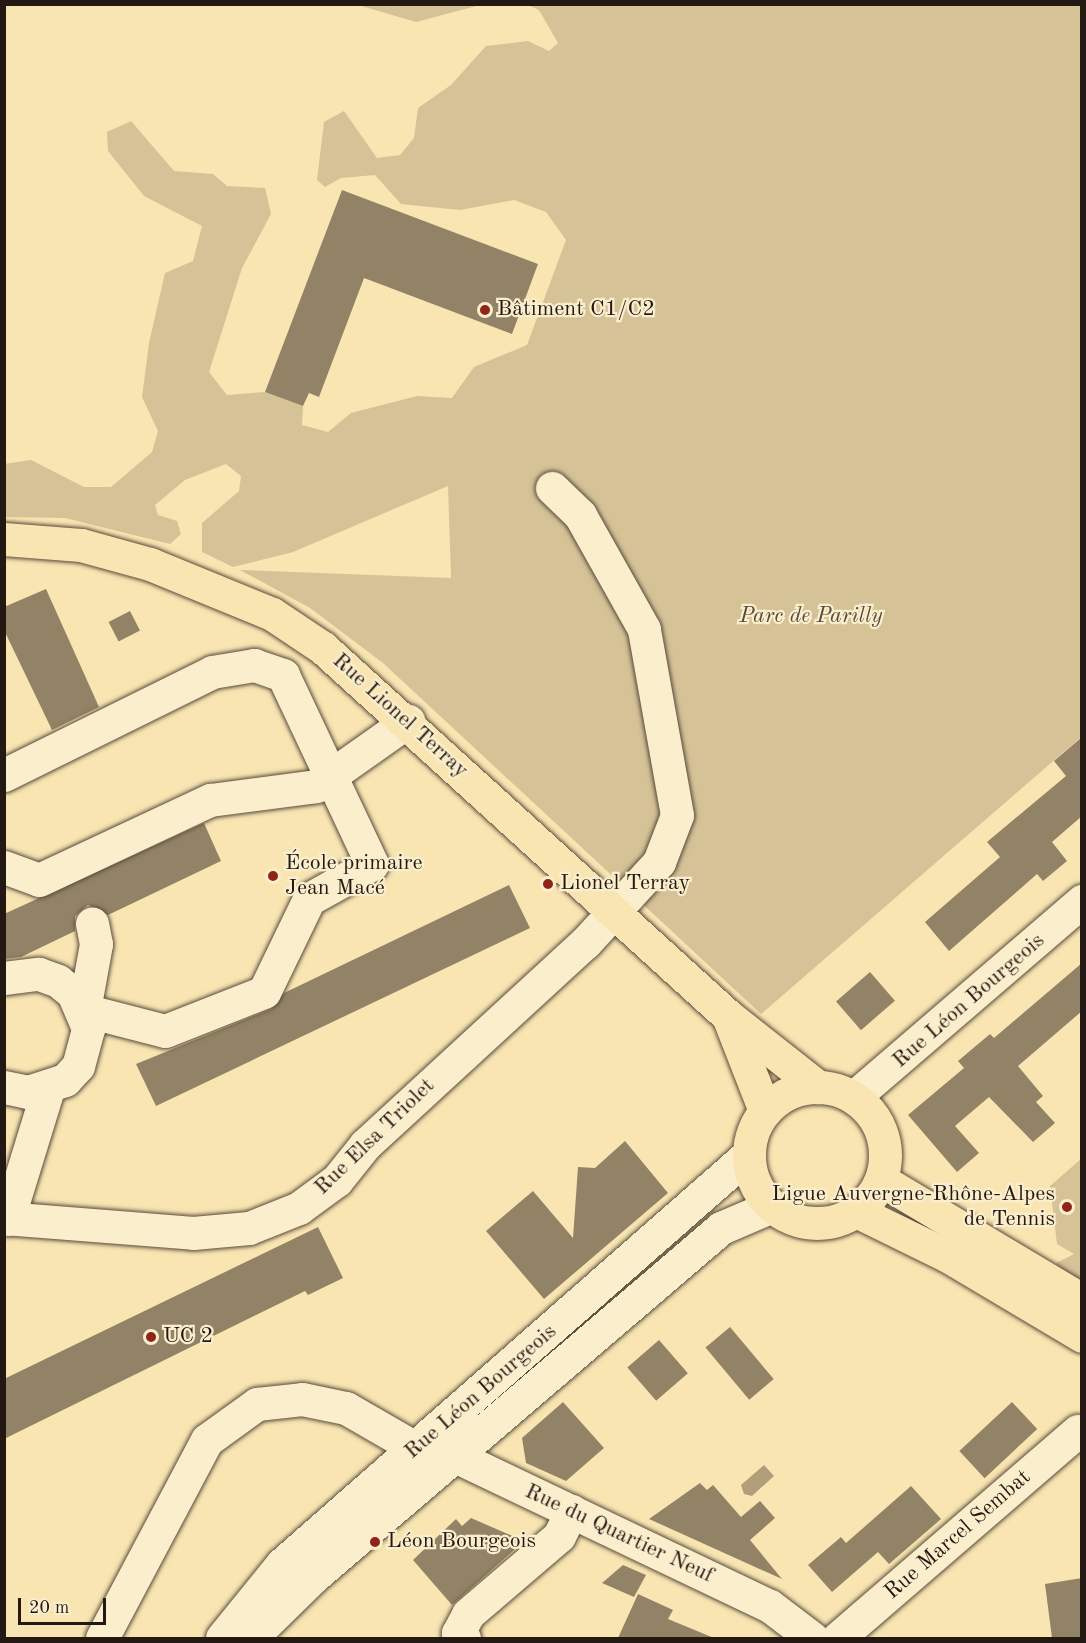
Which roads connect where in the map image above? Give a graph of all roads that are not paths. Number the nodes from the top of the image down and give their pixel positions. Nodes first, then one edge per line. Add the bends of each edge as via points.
1 (552, 489) dead end
2 (4, 540) edge
3 (408, 721) junction
4 (4, 775) edge
5 (330, 776) junction
6 (4, 867) edge
7 (1082, 902) edge
8 (617, 910) junction
9 (92, 923) dead end
10 (4, 978) edge
11 (84, 1010) junction
12 (728, 1016) junction
13 (4, 1087) edge
14 (818, 1087) junction
15 (48, 1089) junction
16 (854, 1098) junction
17 (765, 1111) junction
18 (35, 1122) junction
19 (4, 1132) edge
20 (749, 1154) junction
21 (881, 1180) junction
22 (772, 1206) junction
23 (855, 1211) junction
24 (6, 1218) edge
25 (1082, 1300) edge
26 (1082, 1336) edge
27 (1078, 1431) dead end
28 (417, 1449) junction
29 (453, 1455) junction
30 (572, 1511) junction
31 (102, 1638) edge
32 (222, 1638) edge
33 (251, 1638) edge
34 (464, 1638) edge
35 (812, 1638) edge
36 (838, 1638) edge

1 - 8 street, Rue Elsa Triolet via 580,515 644,629 678,815 659,862
2 - 3 main road, Rue Lionel Terray via 81,546 150,564 272,614 356,673
3 - 5 street
3 - 8 main road, Rue Lionel Terray
4 - 5 street via 212,672 254,665 283,675
5 - 6 street via 316,786 210,800 39,880
5 - 11 street via 372,864 309,899 264,992 165,1031
7 - 16 street, Rue Léon Bourgeois
8 - 12 main road, Rue Lionel Terray
8 - 24 street, Rue Elsa Triolet via 365,1145 337,1180 299,1209 249,1228 193,1233
9 - 11 street via 96,944
10 - 11 street via 39,974 58,981
11 - 15 street via 88,1029 78,1066
12 - 14 main road, Rue Lionel Terray
12 - 17 main road, Rue Lionel Terray
13 - 15 street via 28,1092
14 - 16 main road
14 - 17 main road via 783,1096
15 - 18 street
16 - 21 main road via 882,1134
17 - 20 main road
18 - 19 street
18 - 24 street
20 - 22 main road via 759,1191
20 - 28 street, Rue Léon Bourgeois
21 - 23 main road
21 - 25 main road
22 - 23 main road via 813,1223
22 - 29 street, Rue Léon Bourgeois via 721,1228
23 - 26 main road via 948,1256
27 - 36 street, Rue Marcel Sembat
28 - 29 street, Rue du Quartier Neuf
28 - 31 street via 346,1408 302,1399 257,1404 231,1418 207,1440
28 - 32 street, Rue Léon Bourgeois via 282,1564
29 - 30 street, Rue du Quartier Neuf
29 - 33 street, Rue Léon Bourgeois
30 - 34 street via 559,1536 468,1614 458,1633
30 - 35 street, Rue du Quartier Neuf via 770,1606

